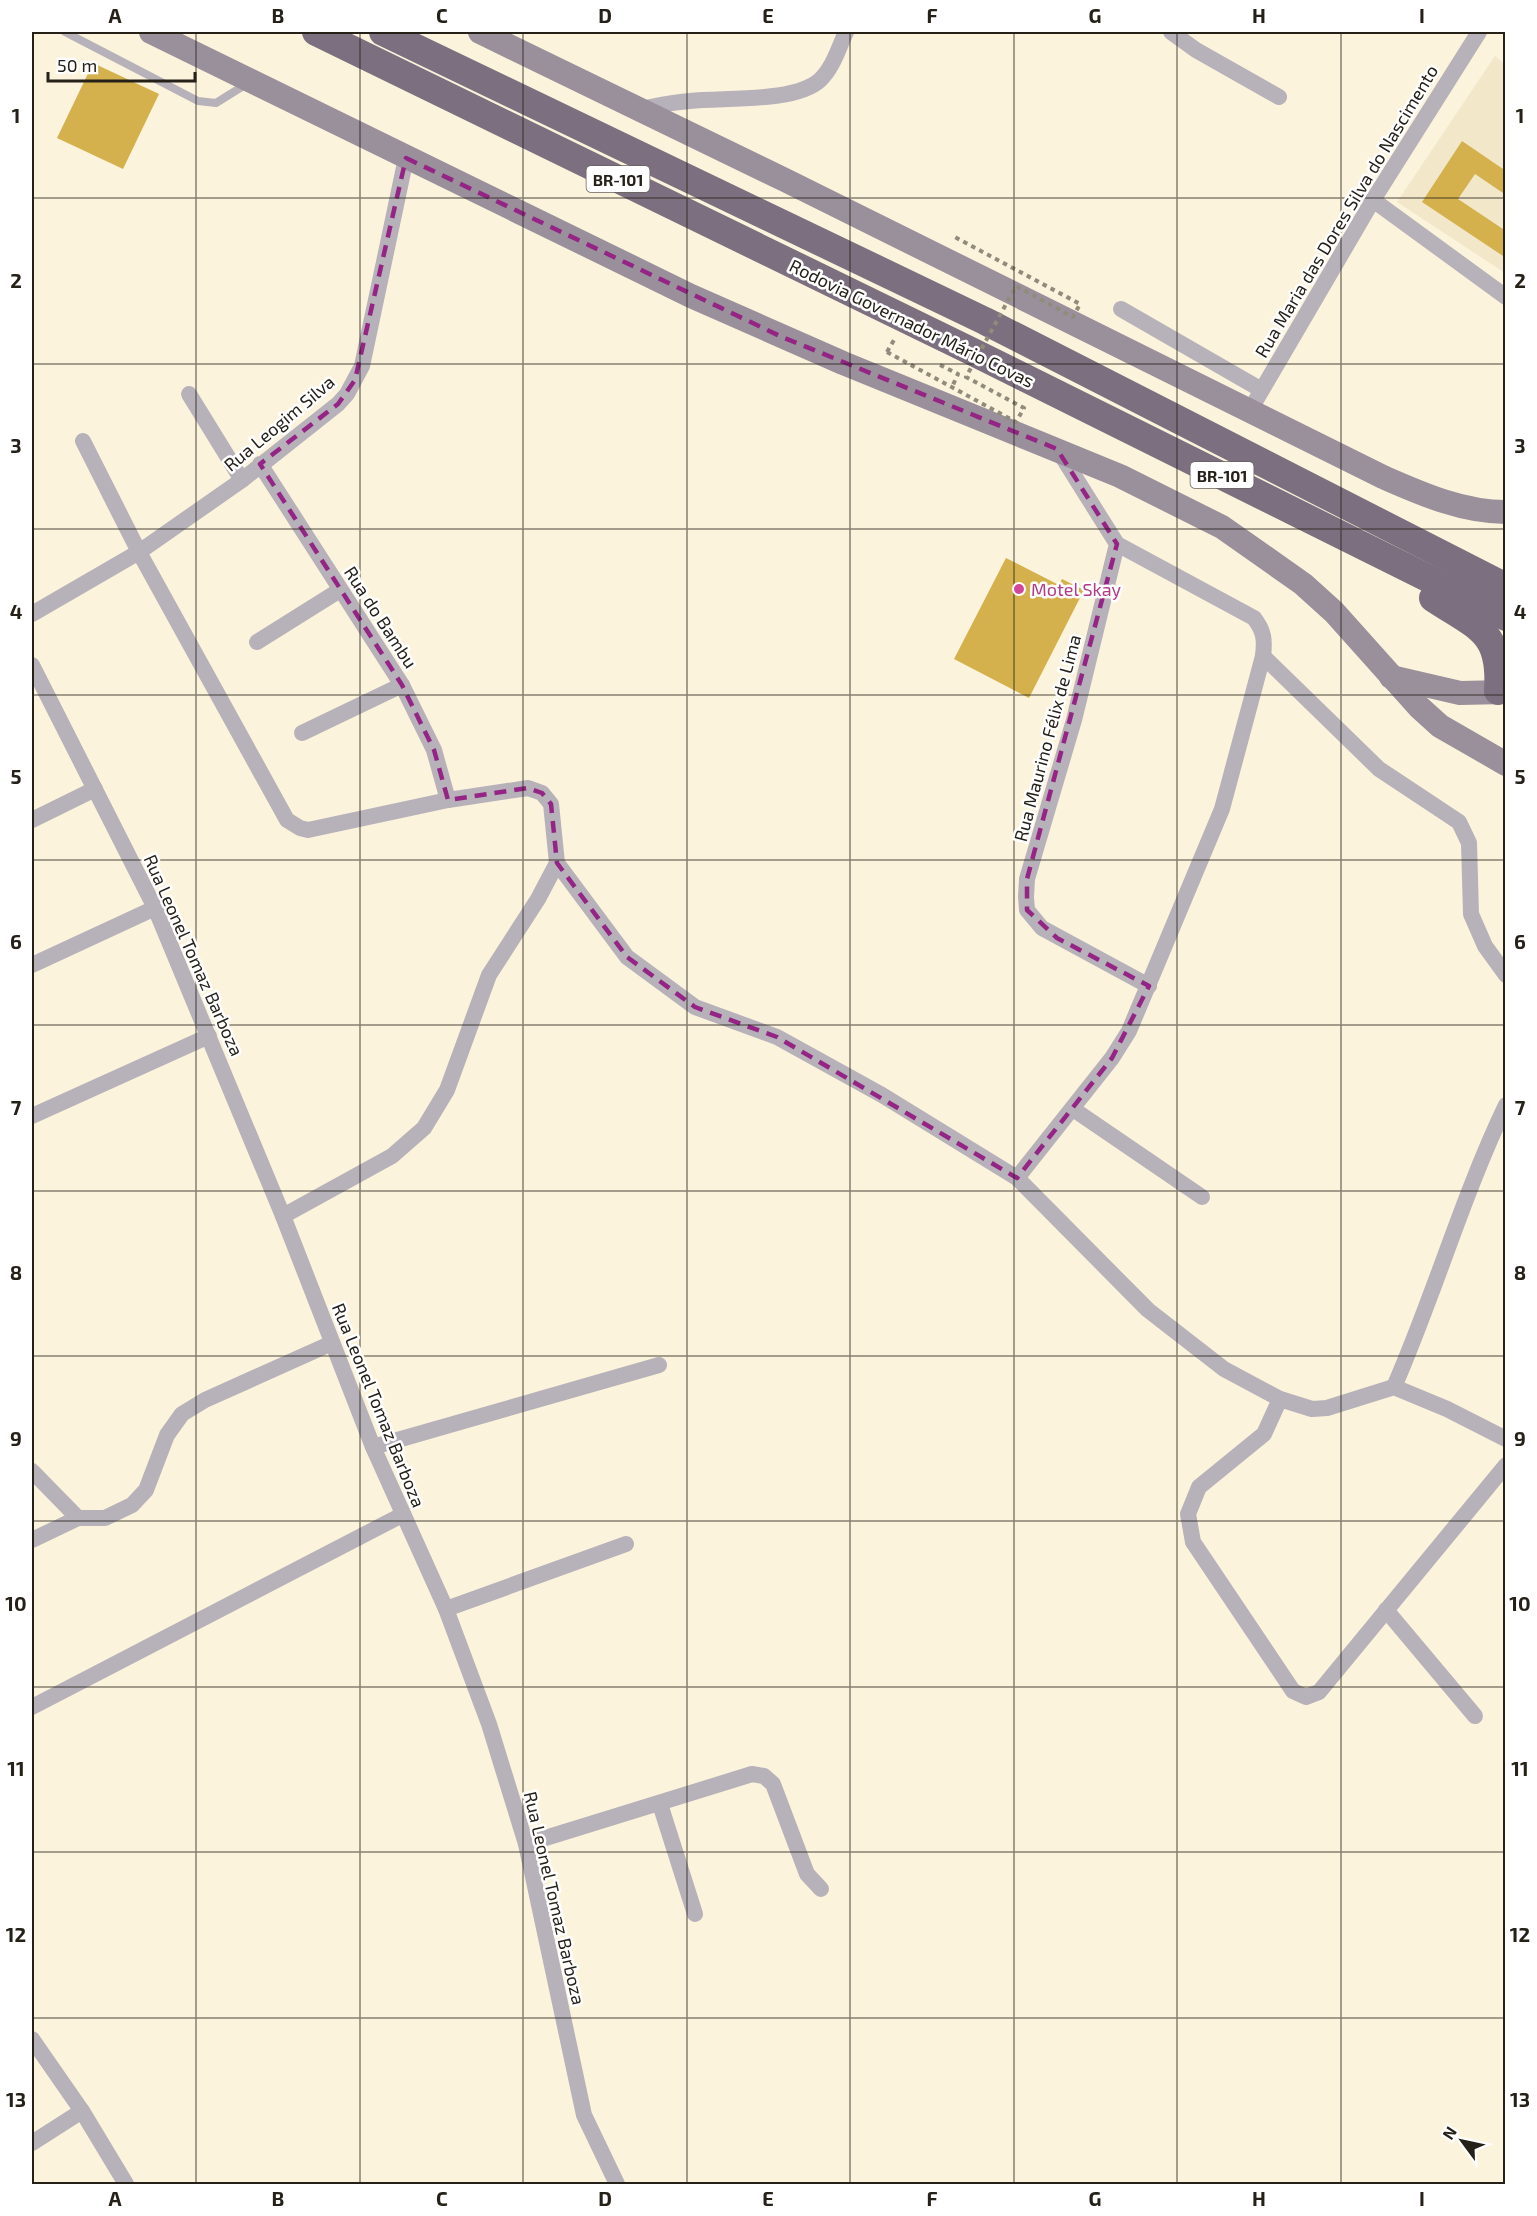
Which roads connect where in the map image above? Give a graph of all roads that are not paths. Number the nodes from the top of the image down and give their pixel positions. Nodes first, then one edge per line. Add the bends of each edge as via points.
1 (64, 32) edge
2 (151, 32) edge
3 (316, 32) edge
4 (383, 32) edge
5 (480, 32) edge
6 (846, 32) edge
7 (1171, 32) edge
8 (1479, 32) edge
9 (250, 82) junction
10 (1279, 97) dead end
11 (640, 109) junction
12 (406, 158) junction
13 (1373, 200) junction
14 (1506, 297) edge
15 (1121, 309) dead end
16 (1260, 389) junction
17 (189, 394) dead end
18 (1249, 412) junction
19 (83, 441) dead end
20 (1057, 449) junction
21 (260, 464) junction
22 (242, 480) junction
23 (1506, 512) edge
24 (1321, 525) junction
25 (1117, 544) junction
26 (139, 552) junction
27 (1506, 587) edge
28 (340, 590) junction
29 (32, 614) edge
30 (1506, 617) edge
31 (257, 642) dead end
32 (1263, 656) junction
33 (33, 672) edge
34 (1391, 677) junction
35 (402, 685) junction
36 (1502, 691) edge
37 (302, 733) dead end
38 (1506, 764) edge
39 (95, 789) junction
40 (448, 800) junction
41 (32, 820) edge
42 (557, 863) junction
43 (154, 908) junction
44 (32, 964) edge
45 (1506, 975) edge
46 (1149, 986) junction
47 (209, 1036) junction
48 (1506, 1105) edge
49 (1073, 1109) junction
50 (32, 1116) edge
51 (1017, 1178) junction
52 (1202, 1197) dead end
53 (283, 1216) junction
54 (332, 1343) junction
55 (659, 1365) dead end
56 (1394, 1387) junction
57 (1280, 1400) junction
58 (1506, 1439) edge
59 (373, 1447) junction
60 (1506, 1465) edge
61 (32, 1471) edge
62 (402, 1515) junction
63 (78, 1518) junction
64 (32, 1540) edge
65 (626, 1544) dead end
66 (446, 1610) junction
67 (1386, 1610) junction
68 (32, 1707) edge
69 (1475, 1716) dead end
70 (660, 1804) junction
71 (526, 1844) junction
72 (821, 1889) dead end
73 (695, 1914) dead end
74 (32, 2039) edge
75 (82, 2111) junction
76 (32, 2143) edge
77 (126, 2184) edge
78 (617, 2184) edge

1 - 9 lane via 198,102 216,103
2 - 9 main road
3 - 24 highway, Rodovia Governador Mário Covas / BR-101
4 - 27 highway, Rodovia Governador Mário Covas / BR-101 via 985,321
5 - 11 main road
6 - 11 street via 830,67 820,80 806,88 788,94 688,101
7 - 10 street
8 - 13 street, Rua Maria das Dores Silva do Nascimento
9 - 12 main road
11 - 18 main road
12 - 20 main road via 782,337
12 - 21 street, Rua Leogim Silva via 356,380 338,404
13 - 14 street
13 - 16 street, Rua Maria das Dores Silva do Nascimento
15 - 16 street
16 - 18 street, Rua Maria das Dores Silva do Nascimento
17 - 22 street
18 - 23 main road via 1425,495 1461,507
19 - 26 street
20 - 25 street
20 - 34 main road via 1168,499 1272,559 1334,612
21 - 22 street, Rua Leogim Silva
21 - 28 street, Rua do Bambu
22 - 26 street, Rua Leogim Silva
24 - 30 highway, Rodovia Governador Mário Covas / BR-101
24 - 36 highway via 1483,631 1497,654
25 - 32 street via 1254,618 1263,634
25 - 46 street, Rua Maurino Félix de Lima via 1074,720 1027,879 1026,897 1027,910 1042,928
26 - 29 street, Rua Leogim Silva
26 - 40 street via 293,825 308,830
28 - 31 street
28 - 35 street, Rua do Bambu
32 - 45 street via 1379,769 1459,822 1469,843 1474,923
32 - 46 street via 1222,809
33 - 39 street, Rua Leonel Tomaz Barboza
34 - 36 main road via 1460,693
34 - 38 main road via 1440,726
35 - 37 street
35 - 40 street, Rua do Bambu via 434,750
39 - 41 street
39 - 43 street, Rua Leonel Tomaz Barboza
40 - 42 street via 536,789 551,804
42 - 51 street via 627,957 695,1007 777,1037 882,1095
42 - 53 street via 489,975 447,1090 424,1128 392,1156
43 - 44 street
43 - 47 street, Rua Leonel Tomaz Barboza
46 - 49 street via 1129,1031
47 - 50 street
47 - 53 street, Rua Leonel Tomaz Barboza
48 - 56 street via 1478,1164 1426,1313
49 - 51 street
49 - 52 street
51 - 57 street via 1148,1310 1224,1369
53 - 54 street, Rua Leonel Tomaz Barboza
54 - 59 street, Rua Leonel Tomaz Barboza
54 - 63 street via 192,1407 167,1435 151,1482 140,1498 111,1516
55 - 59 street
56 - 57 street via 1327,1408 1306,1408
56 - 58 street
57 - 67 street via 1264,1434 1199,1486 1188,1514 1193,1542 1293,1692 1306,1697 1319,1692
59 - 62 street, Rua Leonel Tomaz Barboza
60 - 67 street
61 - 63 street
62 - 66 street, Rua Leonel Tomaz Barboza
62 - 68 street
63 - 64 street
65 - 66 street
66 - 71 street, Rua Leonel Tomaz Barboza via 489,1724
67 - 69 street
70 - 71 street
70 - 72 street via 752,1774 764,1776 773,1784 807,1874
70 - 73 street
71 - 78 street, Rua Leonel Tomaz Barboza via 584,2115
74 - 75 street
75 - 76 street
75 - 77 street

